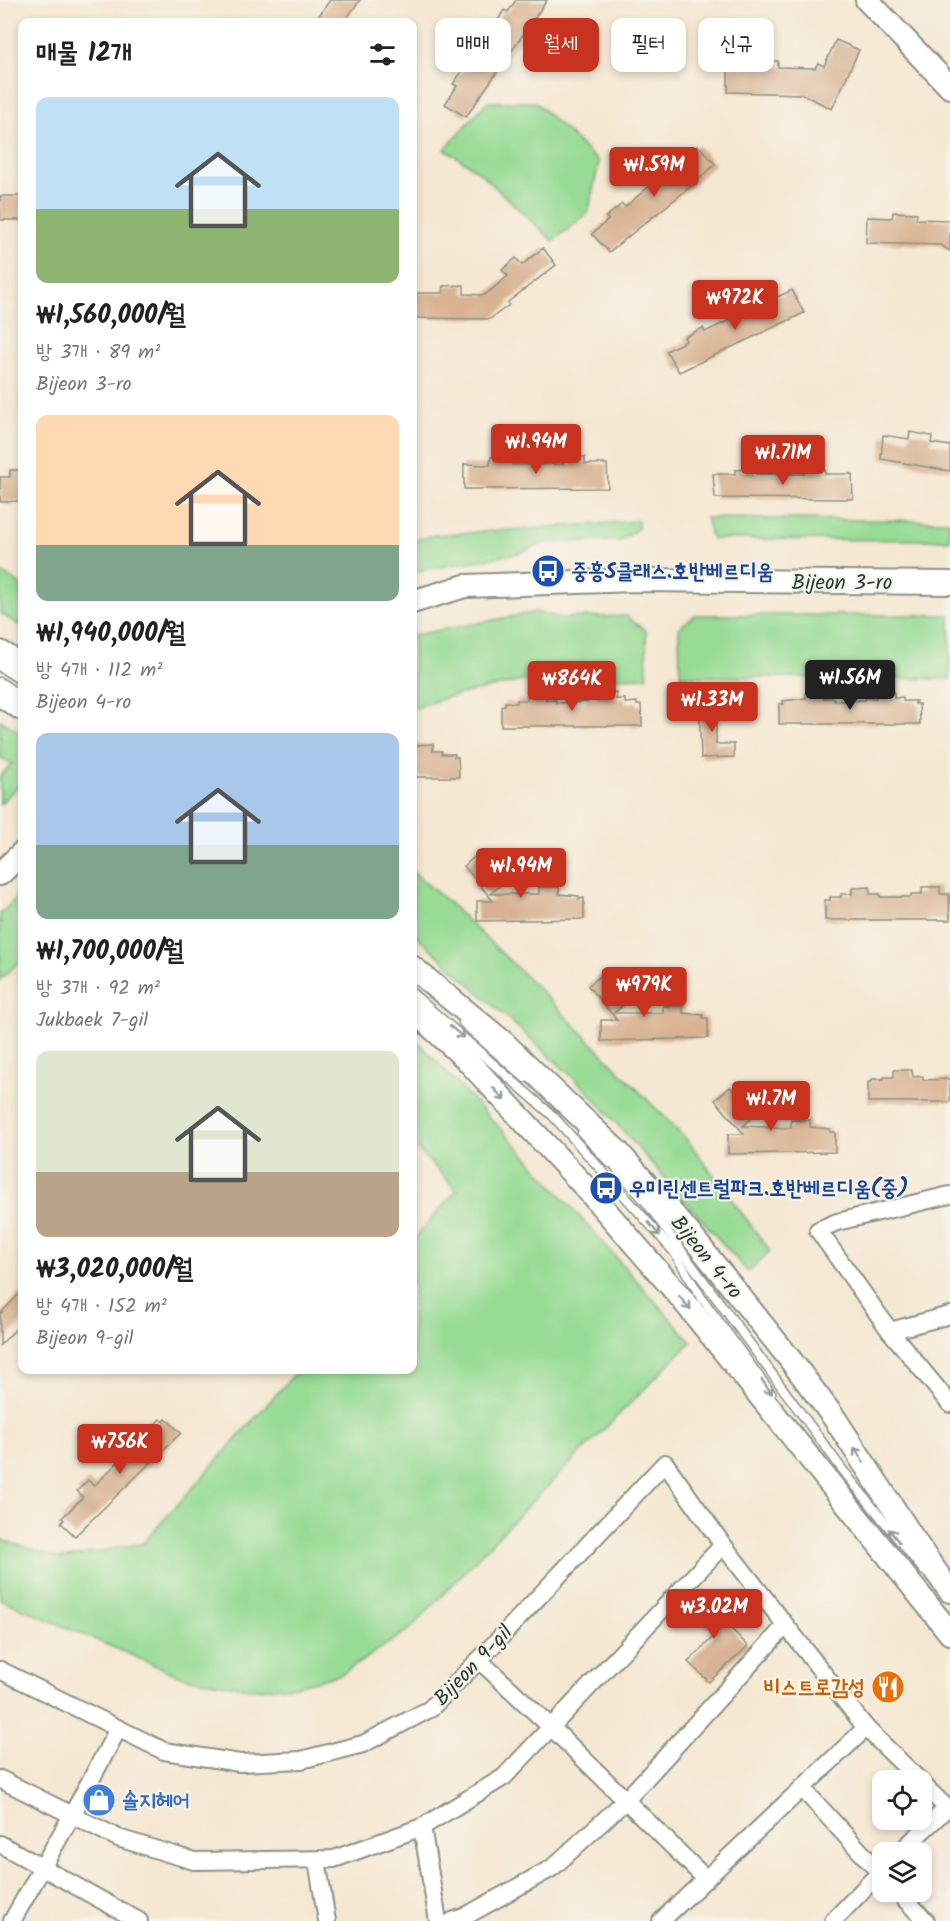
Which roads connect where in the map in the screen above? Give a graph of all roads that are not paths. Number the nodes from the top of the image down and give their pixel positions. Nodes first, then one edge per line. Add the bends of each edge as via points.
1 (867, 0) edge
2 (950, 87) edge
3 (950, 583) edge
4 (417, 600) edge
5 (0, 652) edge
6 (18, 663) edge
7 (0, 667) edge
8 (18, 678) edge
9 (0, 682) edge
10 (0, 694) edge
11 (18, 694) edge
12 (18, 706) edge
13 (18, 857) edge
14 (0, 874) edge
15 (417, 970) edge
16 (417, 982) edge
17 (417, 997) edge
18 (439, 1002) dead end
19 (417, 1014) edge
20 (456, 1017) dead end
21 (535, 1087) dead end
22 (543, 1095) dead end
23 (569, 1119) dead end
24 (586, 1129) junction
25 (617, 1169) junction
26 (950, 1195) edge
27 (950, 1315) edge
28 (890, 1331) junction
29 (777, 1401) dead end
30 (950, 1404) edge
31 (806, 1453) junction
32 (723, 1545) junction
33 (931, 1578) junction
34 (950, 1591) edge
35 (950, 1602) edge
36 (950, 1618) edge
37 (785, 1626) junction
38 (950, 1633) edge
39 (479, 1660) junction
40 (0, 1670) edge
41 (552, 1728) junction
42 (866, 1728) junction
43 (118, 1729) junction
44 (908, 1770) edge
45 (0, 1779) edge
46 (802, 1788) junction
47 (932, 1794) edge
48 (625, 1801) junction
49 (72, 1815) junction
50 (932, 1822) edge
51 (422, 1827) junction
52 (924, 1830) edge
53 (911, 1842) edge
54 (0, 1844) edge
55 (317, 1860) junction
56 (872, 1862) edge
57 (43, 1867) junction
58 (706, 1879) junction
59 (872, 1881) edge
60 (908, 1902) edge
61 (12, 1921) edge
62 (139, 1921) edge
63 (327, 1921) edge
64 (438, 1921) edge
65 (452, 1921) edge
66 (662, 1921) edge
67 (833, 1921) edge
68 (926, 1921) edge

1 - 2 main road
3 - 4 main road, Bijeon 3-ro via 634,580 465,586
5 - 6 main road
7 - 8 lane
9 - 11 lane
10 - 12 main road
13 - 14 main road
15 - 24 main road, Bijeon 4-ro via 503,1042
16 - 18 lane
17 -> 29 lane via 553,1116 638,1211 674,1252 701,1297
19 -> 31 main road via 467,1060 586,1188
20 - 21 lane
22 - 23 lane
24 - 25 lane
24 - 25 lane
34 -> 24 main road, Bijeon 4-ro via 835,1419 789,1358 619,1153
33 -> 25 lane via 842,1469 645,1201
26 - 28 street via 818,1230
27 - 28 street
28 - 30 street
31 - 36 lane via 783,1409
31 - 38 main road
32 - 37 street, Bijeon 9-gil
32 - 39 street, Bijeon 9-gil via 665,1463
32 - 41 street
33 - 34 lane
33 - 35 lane
37 - 42 street, Bijeon 9-gil
37 - 48 street
39 - 41 street
39 - 43 street, Bijeon 9-gil via 430,1709 363,1744 301,1760 240,1763 164,1751
40 - 43 street, Bijeon 9-gil
41 - 48 street
41 - 51 street via 504,1777
42 - 44 street, Bijeon 9-gil
42 - 46 street
43 - 49 street
45 - 49 street
46 - 56 street
46 - 58 street
47 - 50 street, Bijeon 9-gil via 947,1808
48 - 58 street
48 - 65 street via 552,1868
49 - 55 street via 118,1838 194,1861
49 - 57 street
51 - 55 street via 334,1859
51 - 64 street
52 - 53 street, Bijeon 9-gil
54 - 57 street
55 - 63 street
57 - 61 street
57 - 62 street
58 - 66 street
59 - 67 street
60 - 68 street

